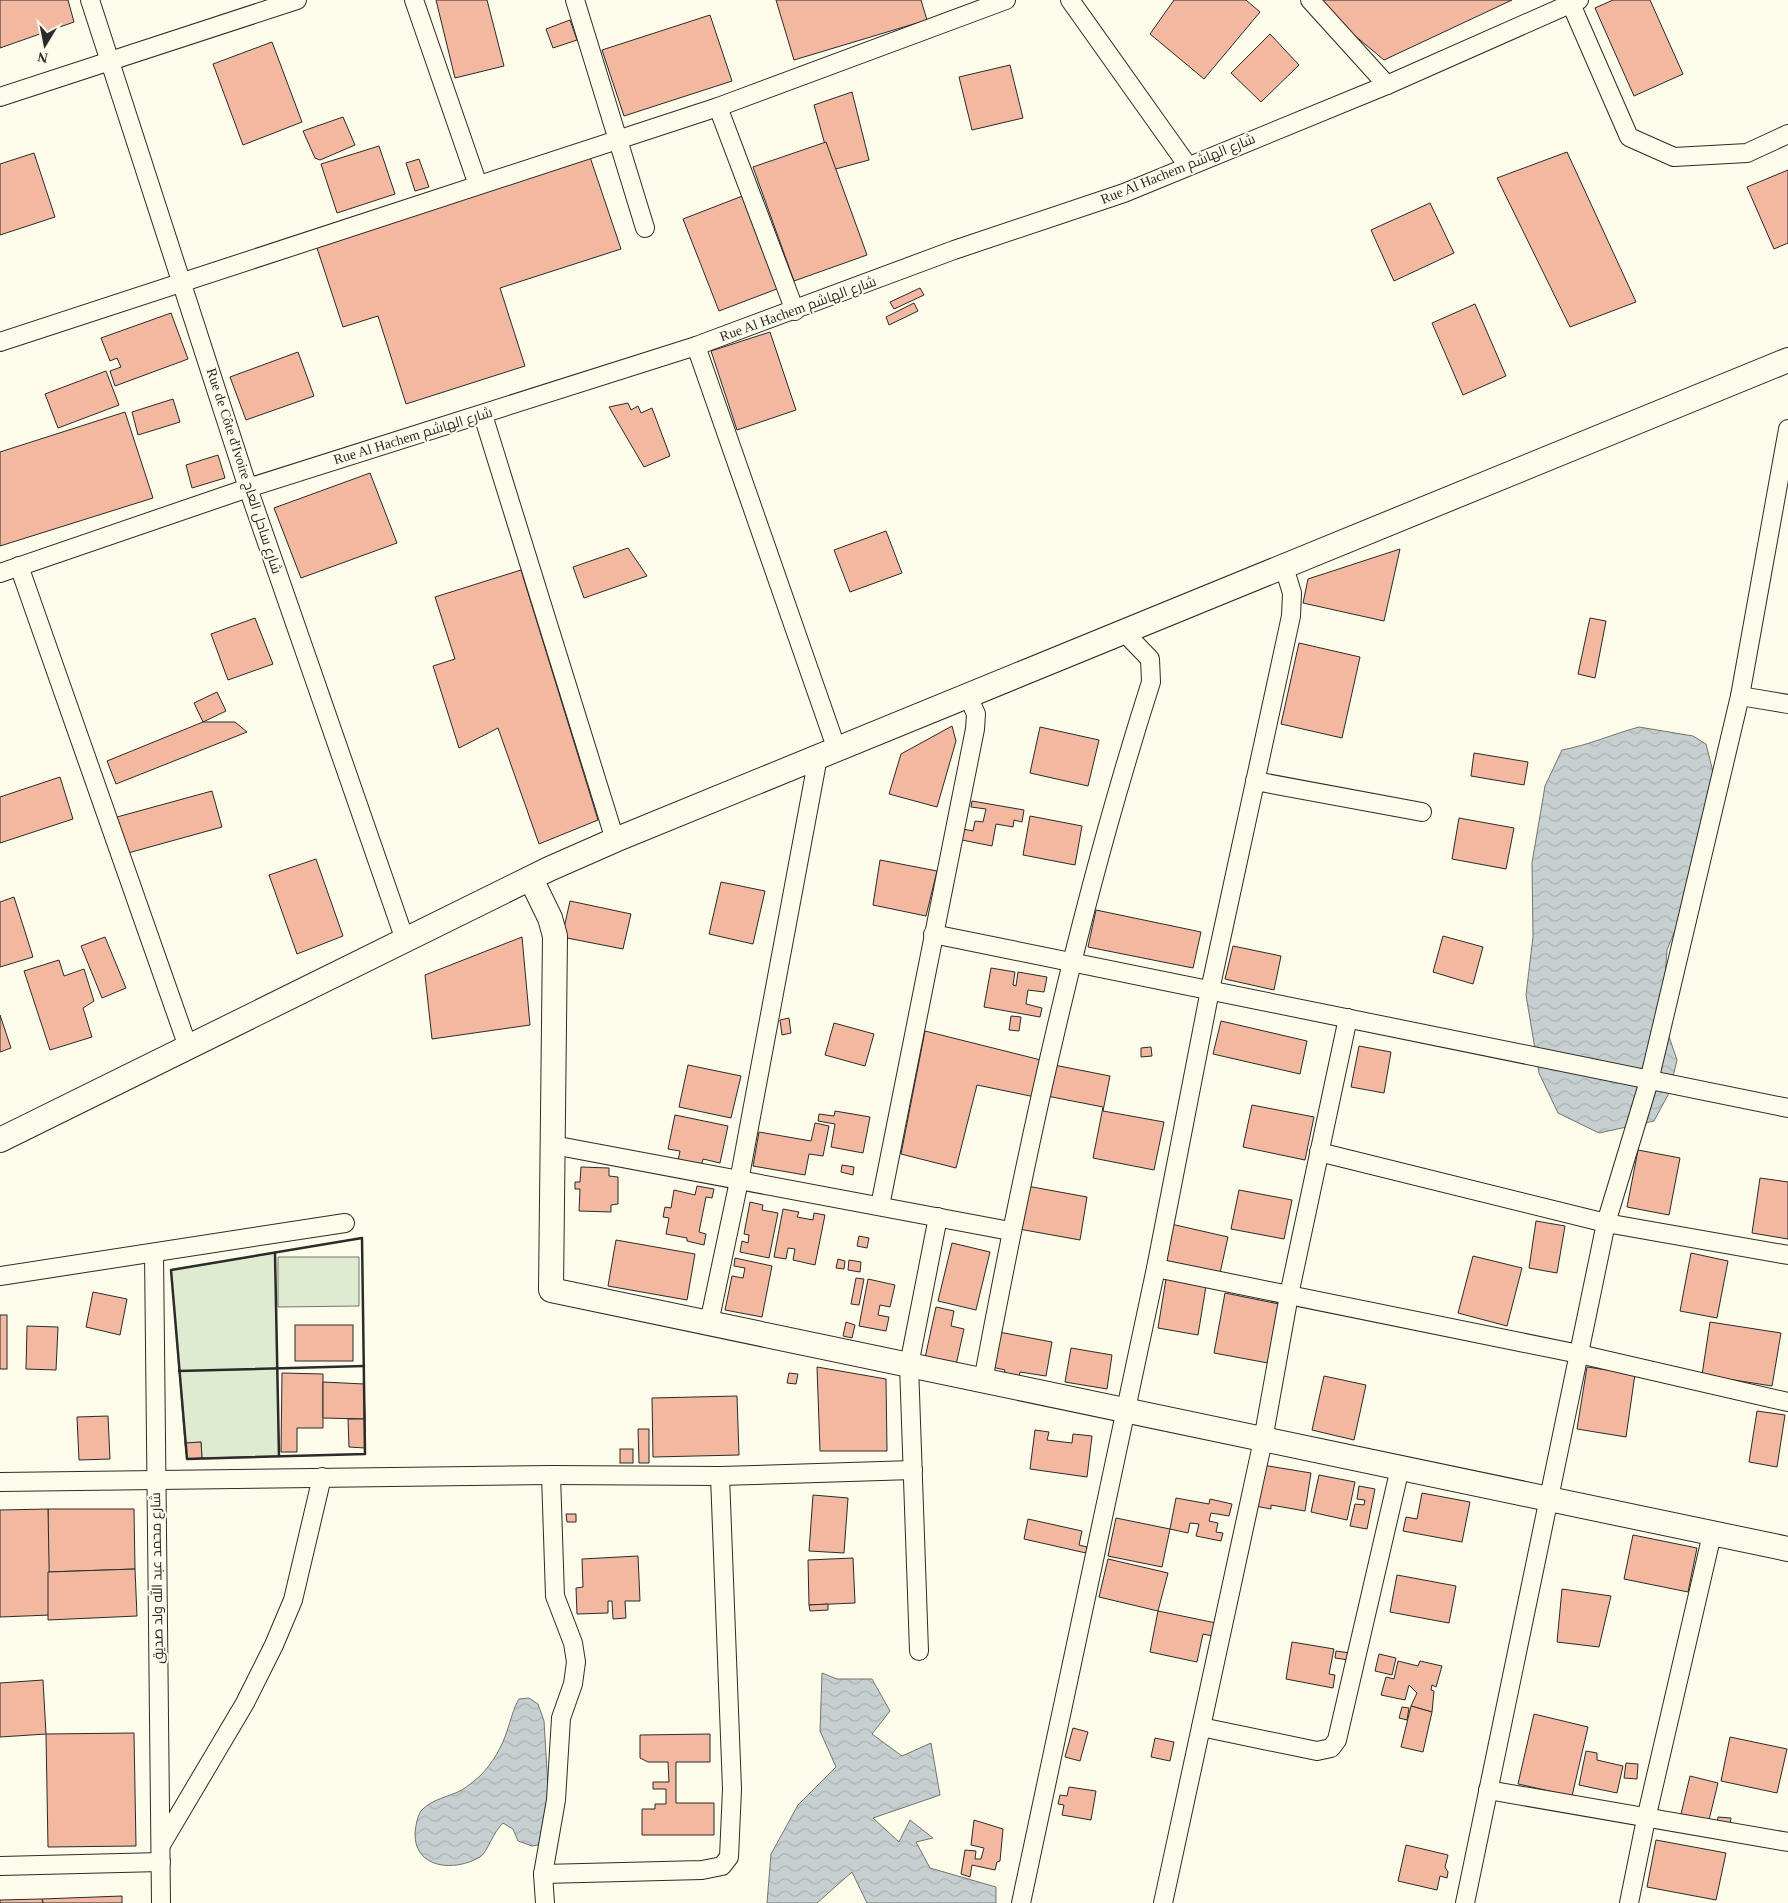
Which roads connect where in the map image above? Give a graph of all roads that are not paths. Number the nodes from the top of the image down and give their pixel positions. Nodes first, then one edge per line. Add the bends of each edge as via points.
1 (90, 0) edge
2 (298, 0) edge
3 (414, 0) edge
4 (575, 0) edge
5 (1006, 0) edge
6 (1070, 0) edge
7 (1310, 0) edge
8 (1575, 2) edge
9 (109, 60) junction
10 (1388, 85) junction
11 (0, 97) edge
12 (718, 107) junction
13 (1788, 134) edge
14 (618, 138) junction
15 (1188, 166) junction
16 (478, 185) junction
17 (645, 228) dead end
18 (182, 283) junction
19 (795, 311) junction
20 (0, 342) edge
21 (696, 346) junction
22 (1788, 360) edge
23 (483, 415) junction
24 (1788, 429) edge
25 (248, 488) junction
26 (1782, 491) edge
27 (19, 566) junction
28 (1284, 567) junction
29 (0, 573) edge
30 (1124, 632) junction
31 (968, 696) junction
32 (1740, 696) junction
33 (1788, 704) edge
34 (828, 754) junction
35 (1255, 781) junction
36 (1422, 812) dead end
37 (615, 840) junction
38 (531, 879) junction
39 (933, 934) junction
40 (405, 940) junction
41 (1071, 962) junction
42 (1210, 990) junction
43 (1348, 1018) junction
44 (188, 1047) junction
45 (1649, 1081) junction
46 (1788, 1108) edge
47 (0, 1140) edge
48 (553, 1145) junction
49 (1319, 1152) junction
50 (739, 1180) junction
51 (880, 1206) junction
52 (938, 1217) junction
53 (345, 1223) dead end
54 (1606, 1223) junction
55 (1010, 1231) junction
56 (154, 1253) junction
57 (1788, 1255) edge
58 (1156, 1268) junction
59 (0, 1276) edge
60 (1289, 1295) junction
61 (709, 1324) junction
62 (1578, 1354) junction
63 (909, 1365) junction
64 (983, 1381) junction
65 (1788, 1402) edge
66 (1125, 1410) junction
67 (1263, 1440) junction
68 (1400, 1468) junction
69 (913, 1470) junction
70 (551, 1475) junction
71 (720, 1476) junction
72 (322, 1478) junction
73 (155, 1480) junction
74 (0, 1482) edge
75 (1548, 1500) junction
76 (1712, 1534) junction
77 (1788, 1549) edge
78 (919, 1651) dead end
79 (1201, 1727) junction
80 (1488, 1790) junction
81 (1646, 1819) junction
82 (1788, 1842) edge
83 (161, 1854) junction
84 (0, 1866) edge
85 (543, 1874) junction
86 (162, 1903) edge
87 (545, 1903) edge
88 (1021, 1903) edge
89 (1163, 1903) edge
90 (1464, 1903) edge
91 (1629, 1903) edge

1 - 9 street, Rue de Côte d'Ivoire شارع ساحل العاج
2 - 9 street
3 - 16 street
4 - 14 street
5 - 12 street
6 - 15 street
7 - 10 street
8 - 10 street, Rue Al Hachem شارع الهاشم
8 - 13 street via 1629,138 1674,157 1747,152
9 - 11 street
9 - 18 street, Rue de Côte d'Ivoire شارع ساحل العاج
10 - 15 street, Rue Al Hachem شارع الهاشم
12 - 14 street
12 - 19 street
14 - 16 street
14 - 17 street
15 - 19 street, Rue Al Hachem شارع الهاشم via 1124,193 954,250
16 - 18 street
18 - 20 street
18 - 25 street, Rue de Côte d'Ivoire شارع ساحل العاج
19 - 21 street, Rue Al Hachem شارع الهاشم
21 - 23 street, Rue Al Hachem شارع الهاشم
21 - 34 street
22 - 28 street
23 - 25 street, Rue Al Hachem شارع الهاشم
23 - 37 street
24 - 26 street
25 - 27 street, Rue Al Hachem شارع الهاشم
25 - 40 street, Rue de Côte d'Ivoire شارع ساحل العاج
26 - 32 street
27 - 29 street, Rue Al Hachem شارع الهاشم
27 - 44 street
28 - 30 street
28 - 35 street via 1292,593 1291,616
30 - 31 street
30 - 41 street via 1150,659 1151,682
31 - 34 street
31 - 39 street via 976,714 975,730
32 - 33 street
32 - 45 street
34 - 37 street
34 - 50 street
35 - 36 street
35 - 42 street
37 - 38 street
38 - 40 street
38 - 48 street via 555,936
39 - 41 street
39 - 51 street
40 - 44 street
41 - 42 street
41 - 55 street
42 - 43 street
42 - 58 street
43 - 45 street
43 - 49 street
44 - 47 street
45 - 46 street
45 - 54 street
48 - 50 street
48 - 61 street via 552,1290
49 - 54 street
49 - 60 street
50 - 51 street
50 - 61 street
51 - 52 street
52 - 55 street
52 - 63 street
53 - 56 street
54 - 57 street
54 - 62 street
55 - 64 street
56 - 59 street
56 - 73 street, شارع محمد عبد الله ولد صديق
58 - 60 street
58 - 66 street
60 - 62 street
60 - 67 street
61 - 63 street
62 - 65 street
62 - 75 street
63 - 64 street
63 - 69 street
64 - 66 street
66 - 67 street
66 - 88 street
67 - 68 street
67 - 79 street
68 - 75 street
68 - 79 street via 1338,1740 1331,1748 1317,1751
69 - 71 street
69 - 78 street
70 - 71 street
70 - 72 street
70 - 85 street via 555,1596 573,1642 576,1662 573,1684 561,1718 556,1800
71 - 85 street via 732,1789 729,1857 722,1866 702,1870
72 - 73 street
72 - 83 street via 293,1600 274,1645 245,1704
73 - 74 street
73 - 83 street, شارع محمد عبد الله ولد صديق
75 - 76 street
75 - 80 street
76 - 77 street
76 - 81 street
79 - 89 street
80 - 81 street
80 - 90 street
81 - 82 street
81 - 91 street
83 - 84 street
83 - 86 street, شارع محمد عبد الله ولد صديق
85 - 87 street

